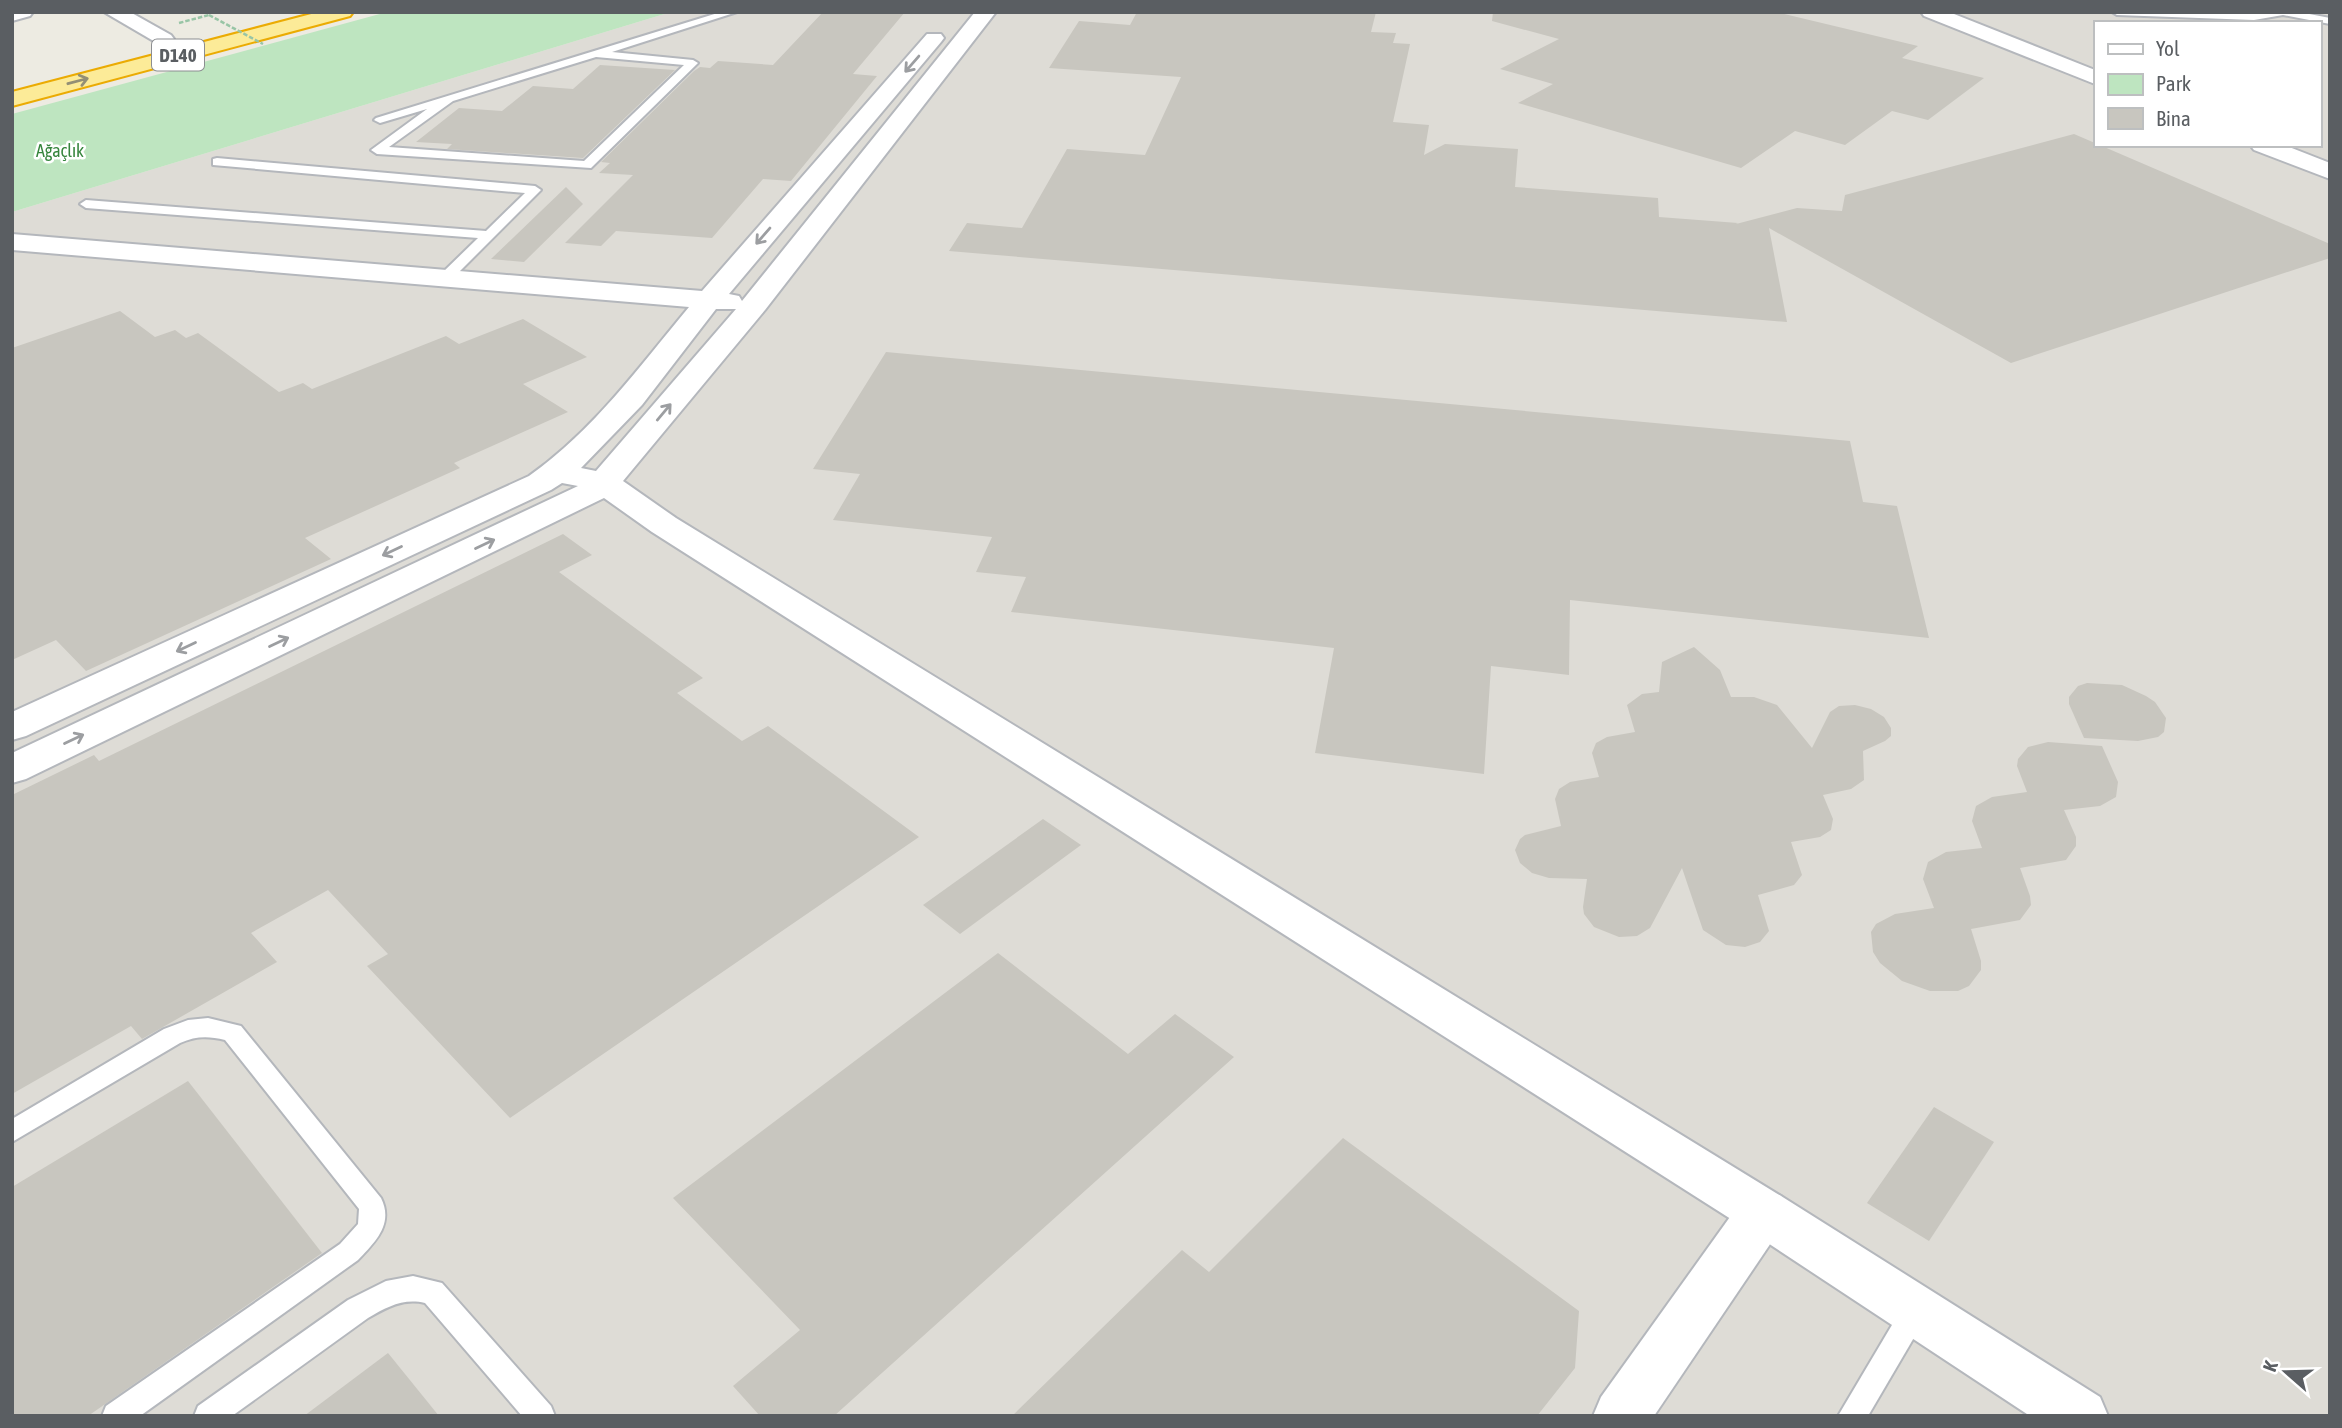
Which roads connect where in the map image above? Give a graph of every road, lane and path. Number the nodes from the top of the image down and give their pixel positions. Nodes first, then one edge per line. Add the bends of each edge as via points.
1 (23, 12) edge
2 (114, 12) edge
3 (269, 12) edge
4 (343, 12) edge
5 (732, 12) edge
6 (956, 12) edge
7 (986, 12) edge
8 (1931, 12) edge
9 (1966, 12) edge
10 (2117, 12) edge
11 (2281, 12) edge
12 (12, 15) edge
13 (2330, 21) edge
14 (168, 32) junction
15 (263, 44) dead end
16 (596, 54) junction
17 (2094, 63) edge
18 (12, 78) edge
19 (2094, 78) edge
20 (12, 99) edge
21 (449, 99) junction
22 (380, 120) dead end
23 (2267, 147) edge
24 (2308, 147) edge
25 (2330, 156) edge
26 (218, 162) dead end
27 (2330, 173) edge
28 (86, 204) dead end
29 (488, 235) junction
30 (12, 242) edge
31 (445, 278) junction
32 (709, 300) junction
33 (755, 304) junction
34 (558, 472) junction
35 (604, 484) junction
36 (12, 727) edge
37 (12, 769) edge
38 (12, 1132) edge
39 (1763, 1212) junction
40 (1916, 1311) junction
41 (116, 1416) edge
42 (208, 1416) edge
43 (541, 1416) edge
44 (1621, 1416) edge
45 (1852, 1416) edge
46 (2080, 1416) edge

1 - 12 street
2 - 14 street
3 - 14 highway, D140
20 -> 4 highway, D140
5 - 16 lane
6 -> 32 street
7 - 33 street
8 - 19 street
9 - 17 street
10 - 11 lane via 2254,17
11 - 13 lane
14 - 15 path, bridge via 209,15
14 - 18 highway, D140
16 - 21 lane
16 - 21 lane via 692,63 587,165 377,150
21 - 22 lane
23 - 27 street
24 - 25 street
26 - 29 lane via 535,190
28 - 29 lane
29 - 31 lane
30 - 31 street
31 - 32 street
32 - 33 street
32 - 34 street via 589,446
35 -> 33 street
34 - 35 street
34 -> 36 street
37 -> 35 street
35 - 39 street
38 - 41 lane via 172,1036 194,1026 213,1026 233,1033 372,1206 370,1228 349,1252
39 - 40 street
39 - 44 street
40 - 45 lane
40 - 46 street
42 - 43 lane via 358,1309 386,1293 413,1288 433,1292

